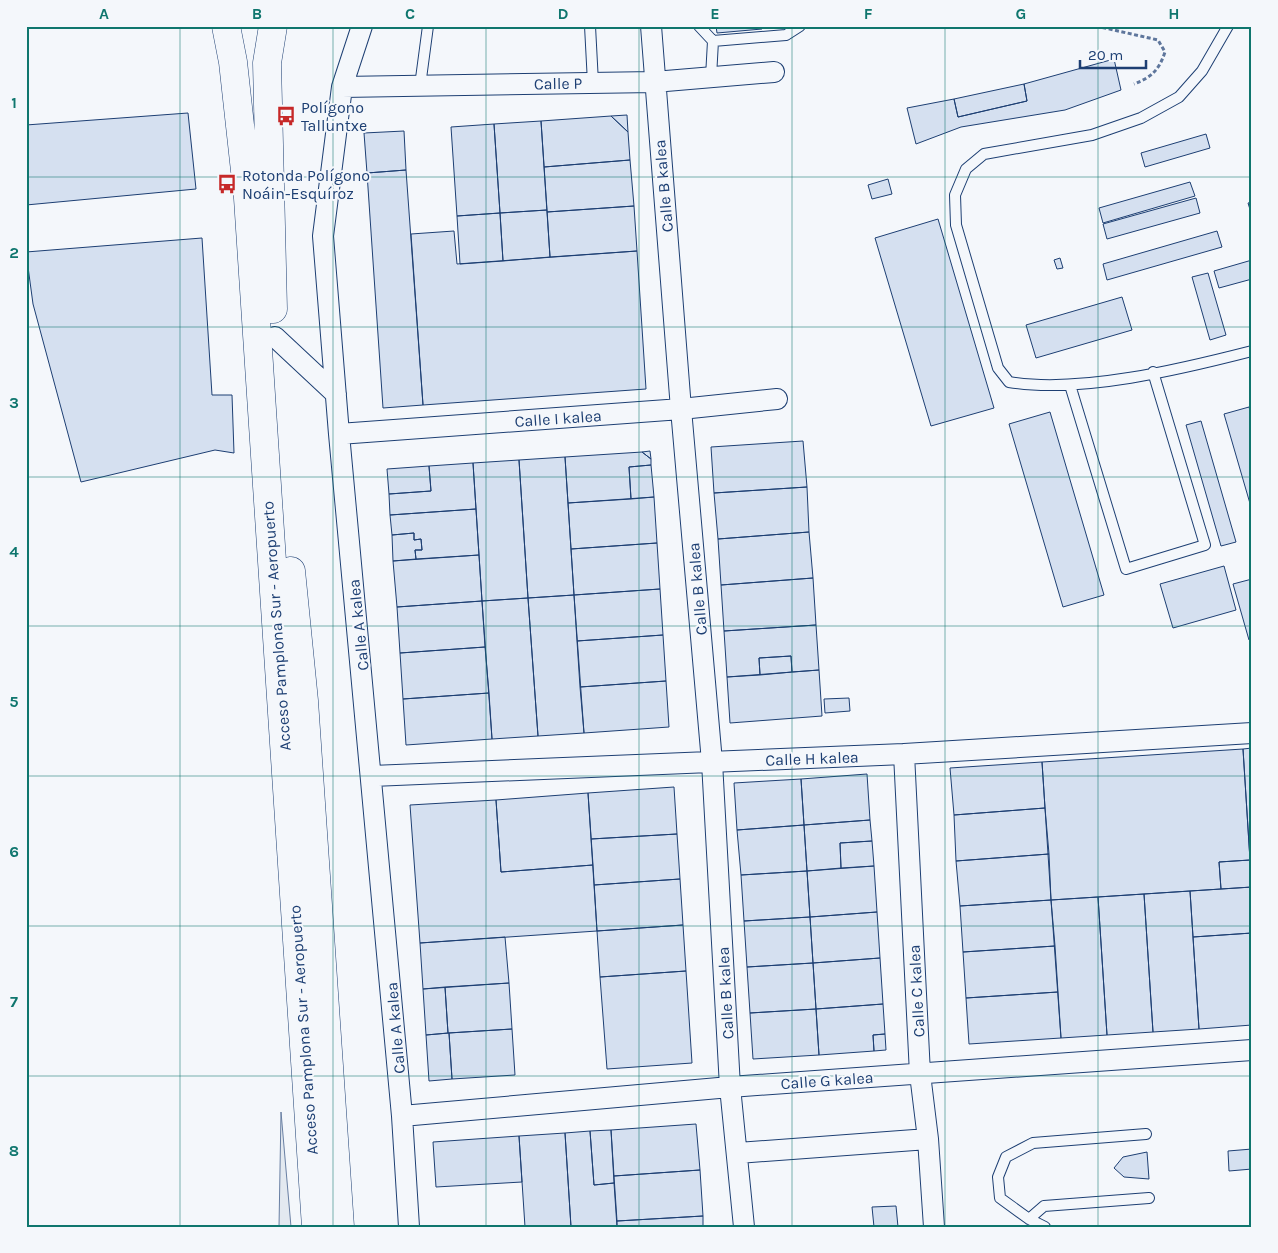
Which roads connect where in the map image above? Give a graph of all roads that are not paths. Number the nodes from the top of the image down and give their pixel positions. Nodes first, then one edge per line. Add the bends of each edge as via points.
1 (226, 26) edge
2 (273, 26) edge
3 (362, 26) edge
4 (428, 26) edge
5 (590, 26) edge
6 (651, 26) edge
7 (699, 26) edge
8 (800, 26) edge
9 (1224, 29) edge
10 (713, 41) junction
11 (774, 72) dead end
12 (711, 77) junction
13 (654, 82) junction
14 (593, 83) junction
15 (420, 86) junction
16 (342, 87) junction
17 (275, 337) junction
18 (1251, 354) edge
19 (1153, 372) junction
20 (1070, 385) junction
21 (336, 394) junction
22 (778, 399) dead end
23 (680, 409) junction
24 (339, 434) junction
25 (1252, 733) edge
26 (904, 754) junction
27 (712, 762) junction
28 (372, 776) junction
29 (1252, 1050) edge
30 (920, 1074) junction
31 (730, 1087) junction
32 (308, 1106) junction
33 (402, 1116) junction
34 (1146, 1134) dead end
35 (928, 1139) junction
36 (738, 1153) junction
37 (1150, 1198) dead end
38 (1029, 1219) junction
39 (298, 1227) edge
40 (316, 1227) edge
41 (340, 1227) edge
42 (408, 1227) edge
43 (744, 1227) edge
44 (934, 1227) edge
45 (1045, 1227) edge

1 - 32 highway, Acceso Pamplona Sur - Aeropuerto via 233,62 248,208
2 - 17 highway, Acceso Pamplona Sur - Aeropuerto via 267,62
3 - 16 street, Calle A kalea
4 - 15 lane
5 - 14 lane
6 - 13 street, Calle B kalea
7 - 10 lane
8 - 10 lane via 786,35
9 - 20 lane via 1202,71 1178,97 1141,118 1092,134 984,154 966,169 955,195 956,225 998,368 1009,382 1032,386
10 - 12 lane
11 - 12 street, Calle P
12 - 13 street, Calle P
13 - 14 street, Calle P
13 - 23 street, Calle B kalea
14 - 15 street, Calle P
15 - 16 street, Calle P
16 - 21 street, Calle A kalea via 323,236
17 - 21 street
17 - 41 highway, Acceso Pamplona Sur - Aeropuerto
18 - 19 lane
19 - 20 lane
19 - 20 lane via 1205,545 1126,569
21 - 24 street, Calle A kalea
22 - 23 street, Calle I kalea
23 - 24 street, Calle I kalea
23 - 27 street, Calle B kalea
24 - 28 street, Calle A kalea
25 - 26 street, Calle H kalea
26 - 27 street, Calle H kalea
26 - 30 street, Calle C kalea
27 - 28 street, Calle H kalea
27 - 31 street, Calle B kalea
28 - 33 street, Calle A kalea
29 - 30 street, Calle G kalea
30 - 31 street, Calle G kalea
30 - 35 street, Calle C kalea
31 - 33 street, Calle G kalea
31 - 36 street, Calle B kalea
32 - 39 highway via 295,1180
32 - 40 highway, Acceso Pamplona Sur - Aeropuerto
33 - 42 street, Calle A kalea
34 - 38 lane via 1033,1143 1006,1156 998,1177 1000,1198
35 - 36 street
35 - 44 street, Calle C kalea
36 - 43 street, Calle B kalea
37 - 38 lane via 1044,1206
38 - 45 lane

